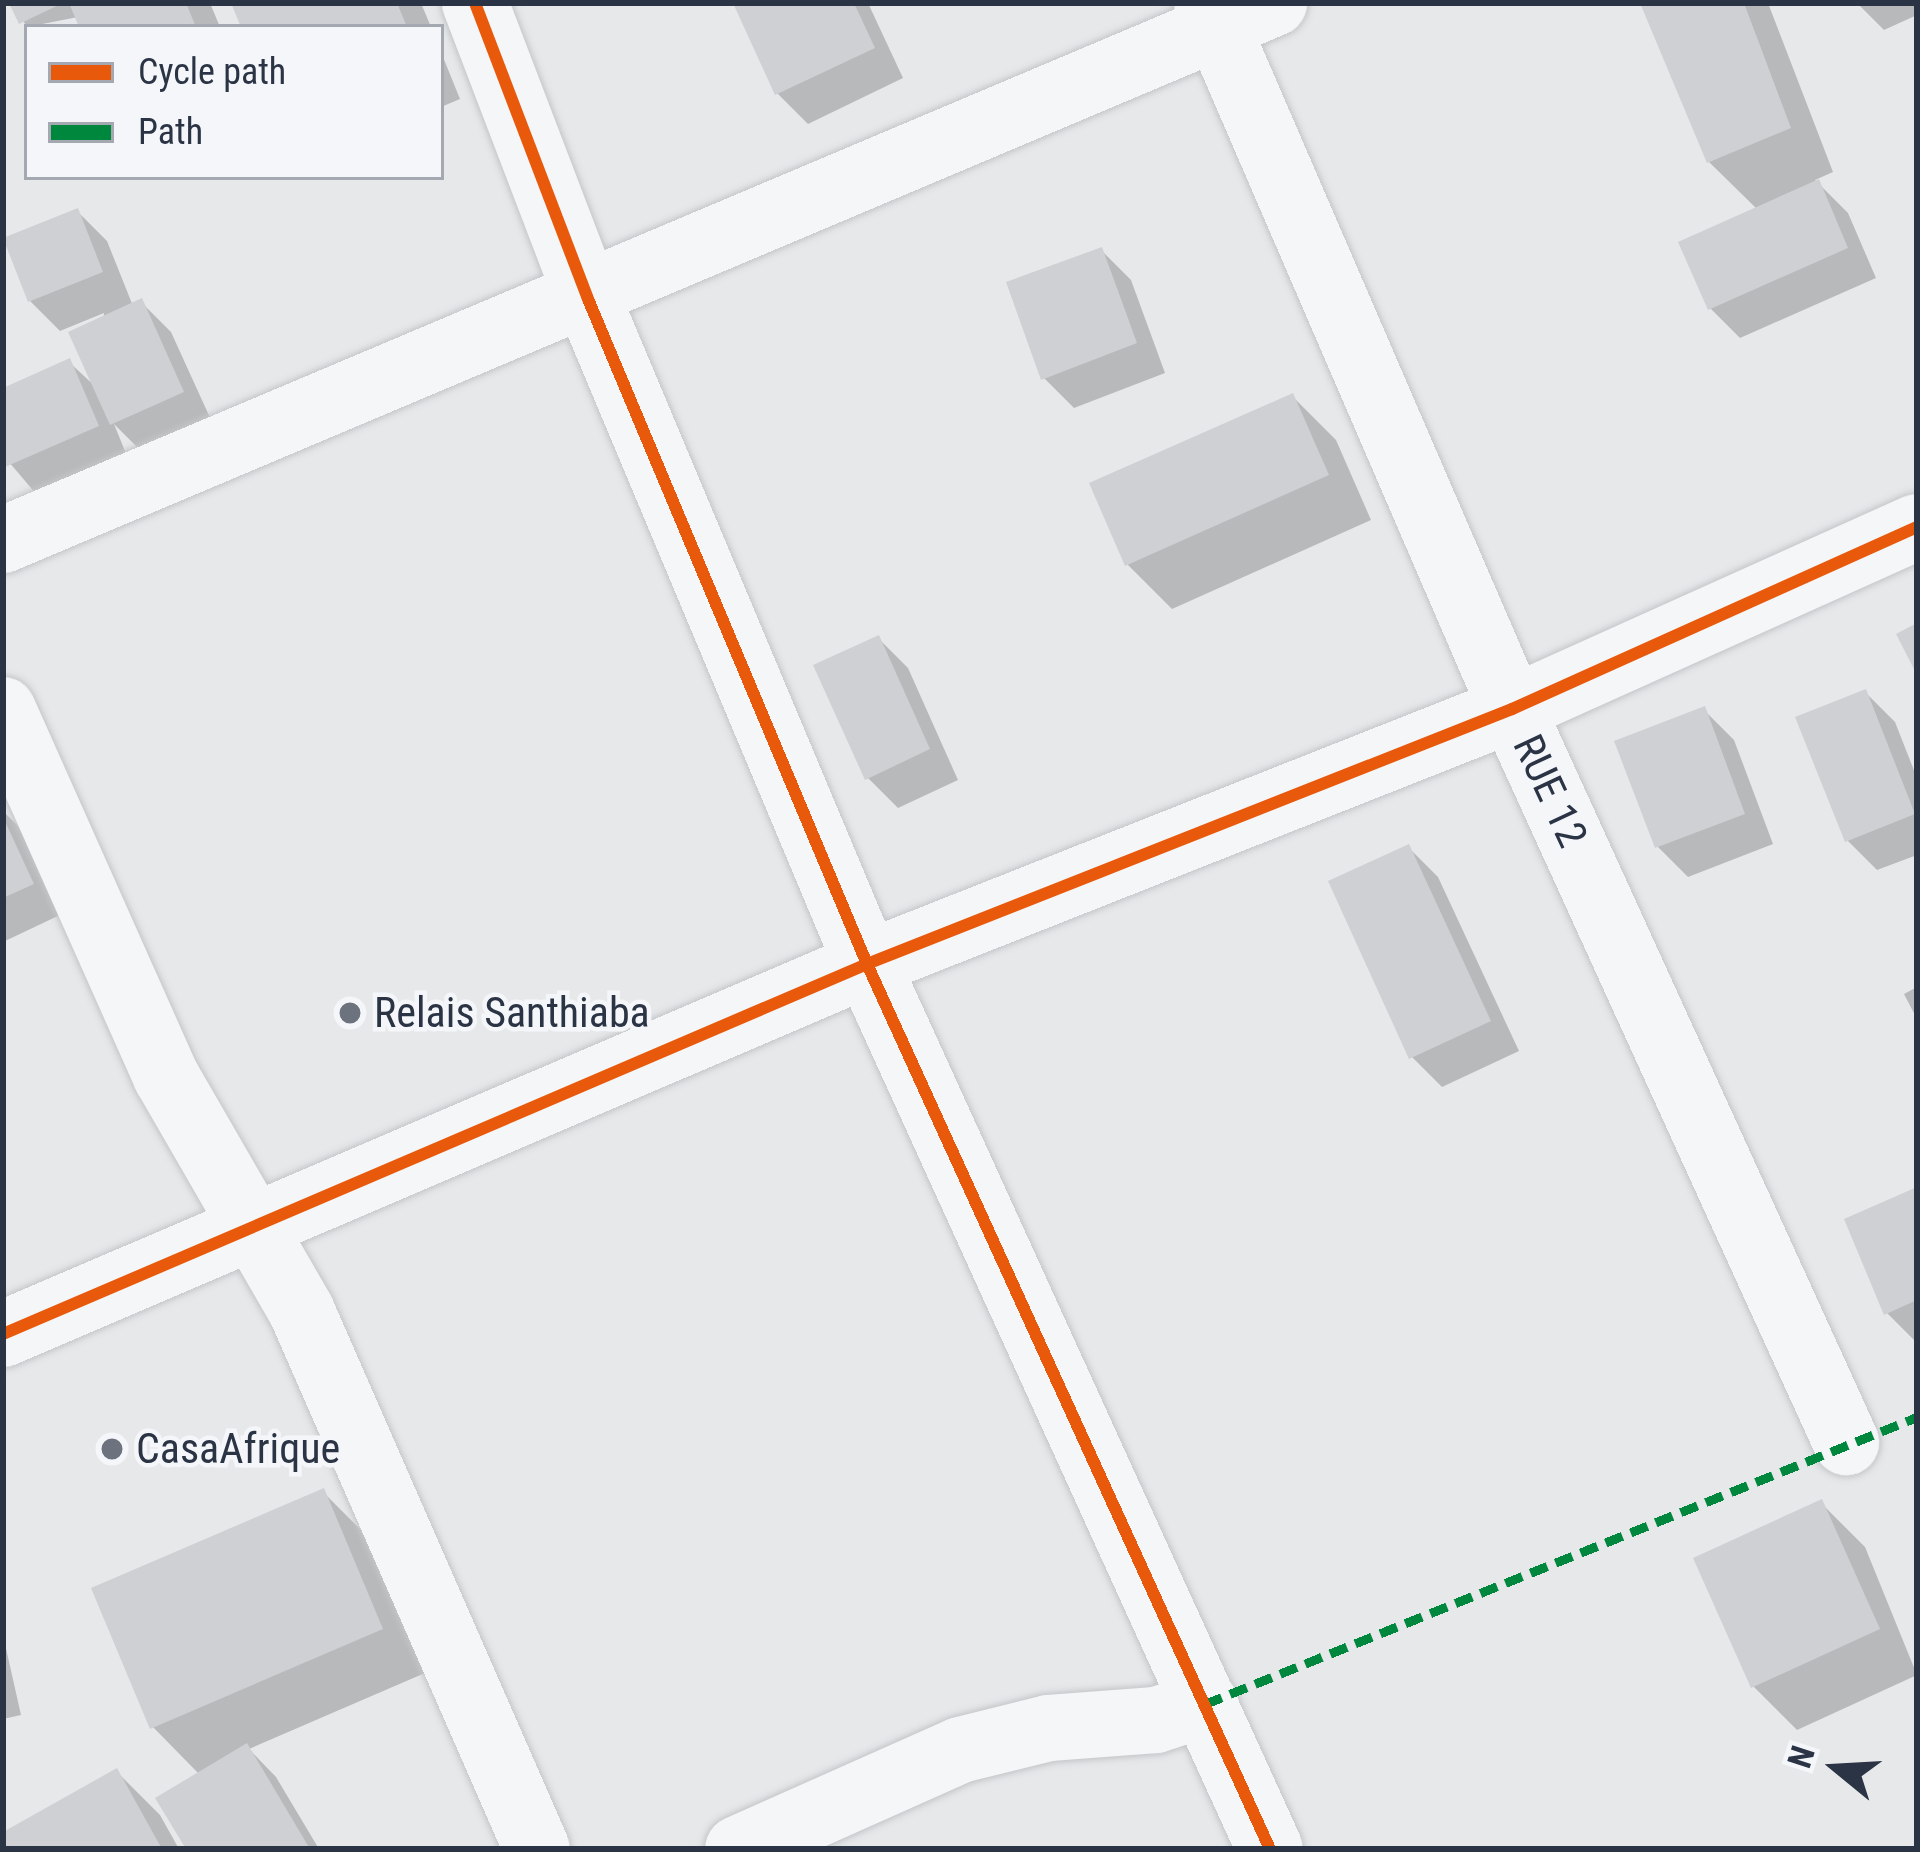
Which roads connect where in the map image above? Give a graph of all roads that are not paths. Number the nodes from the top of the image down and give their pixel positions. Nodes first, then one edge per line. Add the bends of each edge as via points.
1 (475, 3) edge
2 (1233, 11) edge
3 (588, 299) junction
4 (1917, 527) edge
5 (3, 540) edge
6 (1512, 709) junction
7 (3, 710) edge
8 (867, 964) junction
9 (256, 1222) junction
10 (3, 1334) edge
11 (1846, 1442) dead end
12 (1205, 1704) junction
13 (537, 1849) edge
14 (738, 1849) edge
15 (1270, 1849) edge

1 - 3 street
2 - 3 street
2 - 6 street, RUE 12
3 - 5 street
3 - 8 street
4 - 6 street
6 - 8 street
6 - 11 street, RUE 12
7 - 9 street via 166,1076
8 - 9 street
8 - 12 street
9 - 10 street
9 - 13 street
12 - 14 street via 1156,1720 1049,1728 960,1750
12 - 15 street

